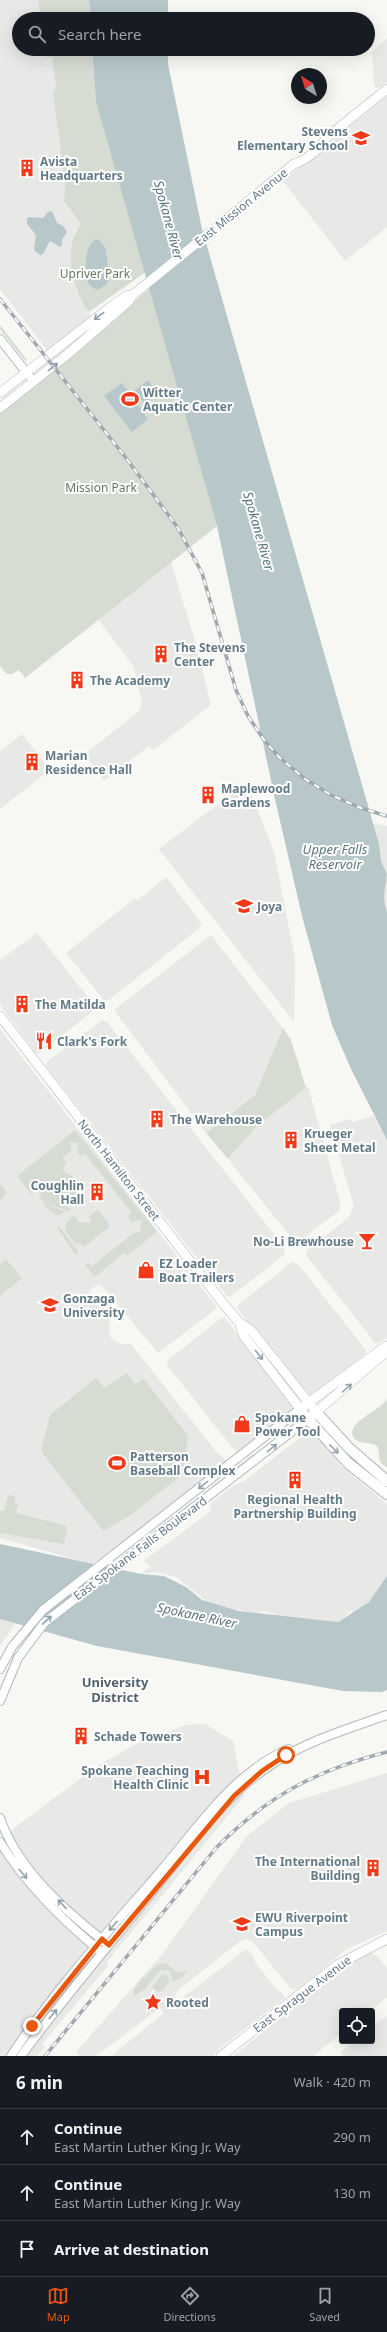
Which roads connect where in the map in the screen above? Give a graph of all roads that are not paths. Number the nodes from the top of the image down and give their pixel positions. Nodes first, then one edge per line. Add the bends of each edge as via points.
1 (387, 88) edge
2 (133, 294) junction
3 (0, 339) edge
4 (26, 372) junction
5 (33, 381) junction
6 (0, 393) edge
7 (0, 408) edge
8 (0, 1016) edge
9 (239, 1322) junction
10 (387, 1345) edge
11 (387, 1351) edge
12 (308, 1402) junction
13 (300, 1409) junction
14 (313, 1416) junction
15 (387, 1481) edge
16 (386, 1493) edge
17 (0, 1670) edge
18 (0, 1701) edge
19 (387, 1715) edge
20 (304, 1745) junction
21 (1, 1827) edge
22 (0, 1842) edge
23 (102, 1939) junction
24 (387, 1939) edge
25 (109, 1945) junction
26 (95, 1947) junction
27 (102, 1952) junction
28 (11, 2056) edge
29 (21, 2056) edge
30 (221, 2056) edge

1 - 2 main road, East Mission Avenue via 326,138 297,158 294,164
2 -> 4 main road, East Mission Avenue via 109,308
5 -> 2 main road, East Mission Avenue via 124,305
3 - 4 street
4 - 5 street
4 - 6 main road, East Mission Avenue
5 - 7 main road, East Mission Avenue
8 - 9 main road, North Hamilton Street
9 - 12 main road, North Hamilton Street via 251,1330
9 -> 13 main road, North Hamilton Street via 244,1336
10 - 12 main road
14 -> 11 main road
12 - 13 main road
12 - 14 main road, North Hamilton Street
13 - 14 main road, North Hamilton Street
13 -> 17 street, East Spokane Falls Boulevard via 43,1610 12,1647
14 - 15 highway
14 -> 16 highway via 348,1463
18 -> 14 street, East Spokane Falls Boulevard via 10,1671 22,1650 44,1623
19 - 20 street
20 -> 23 street via 277,1754 252,1770 233,1787
20 - 25 street via 271,1765 234,1796
23 -> 21 street via 68,1911 29,1869
22 -> 26 street via 14,1863 54,1910
23 - 25 street
23 - 26 street
24 - 30 main road, East Sprague Avenue via 337,1965
25 - 27 street
26 - 27 street
26 - 28 street
29 -> 27 street

